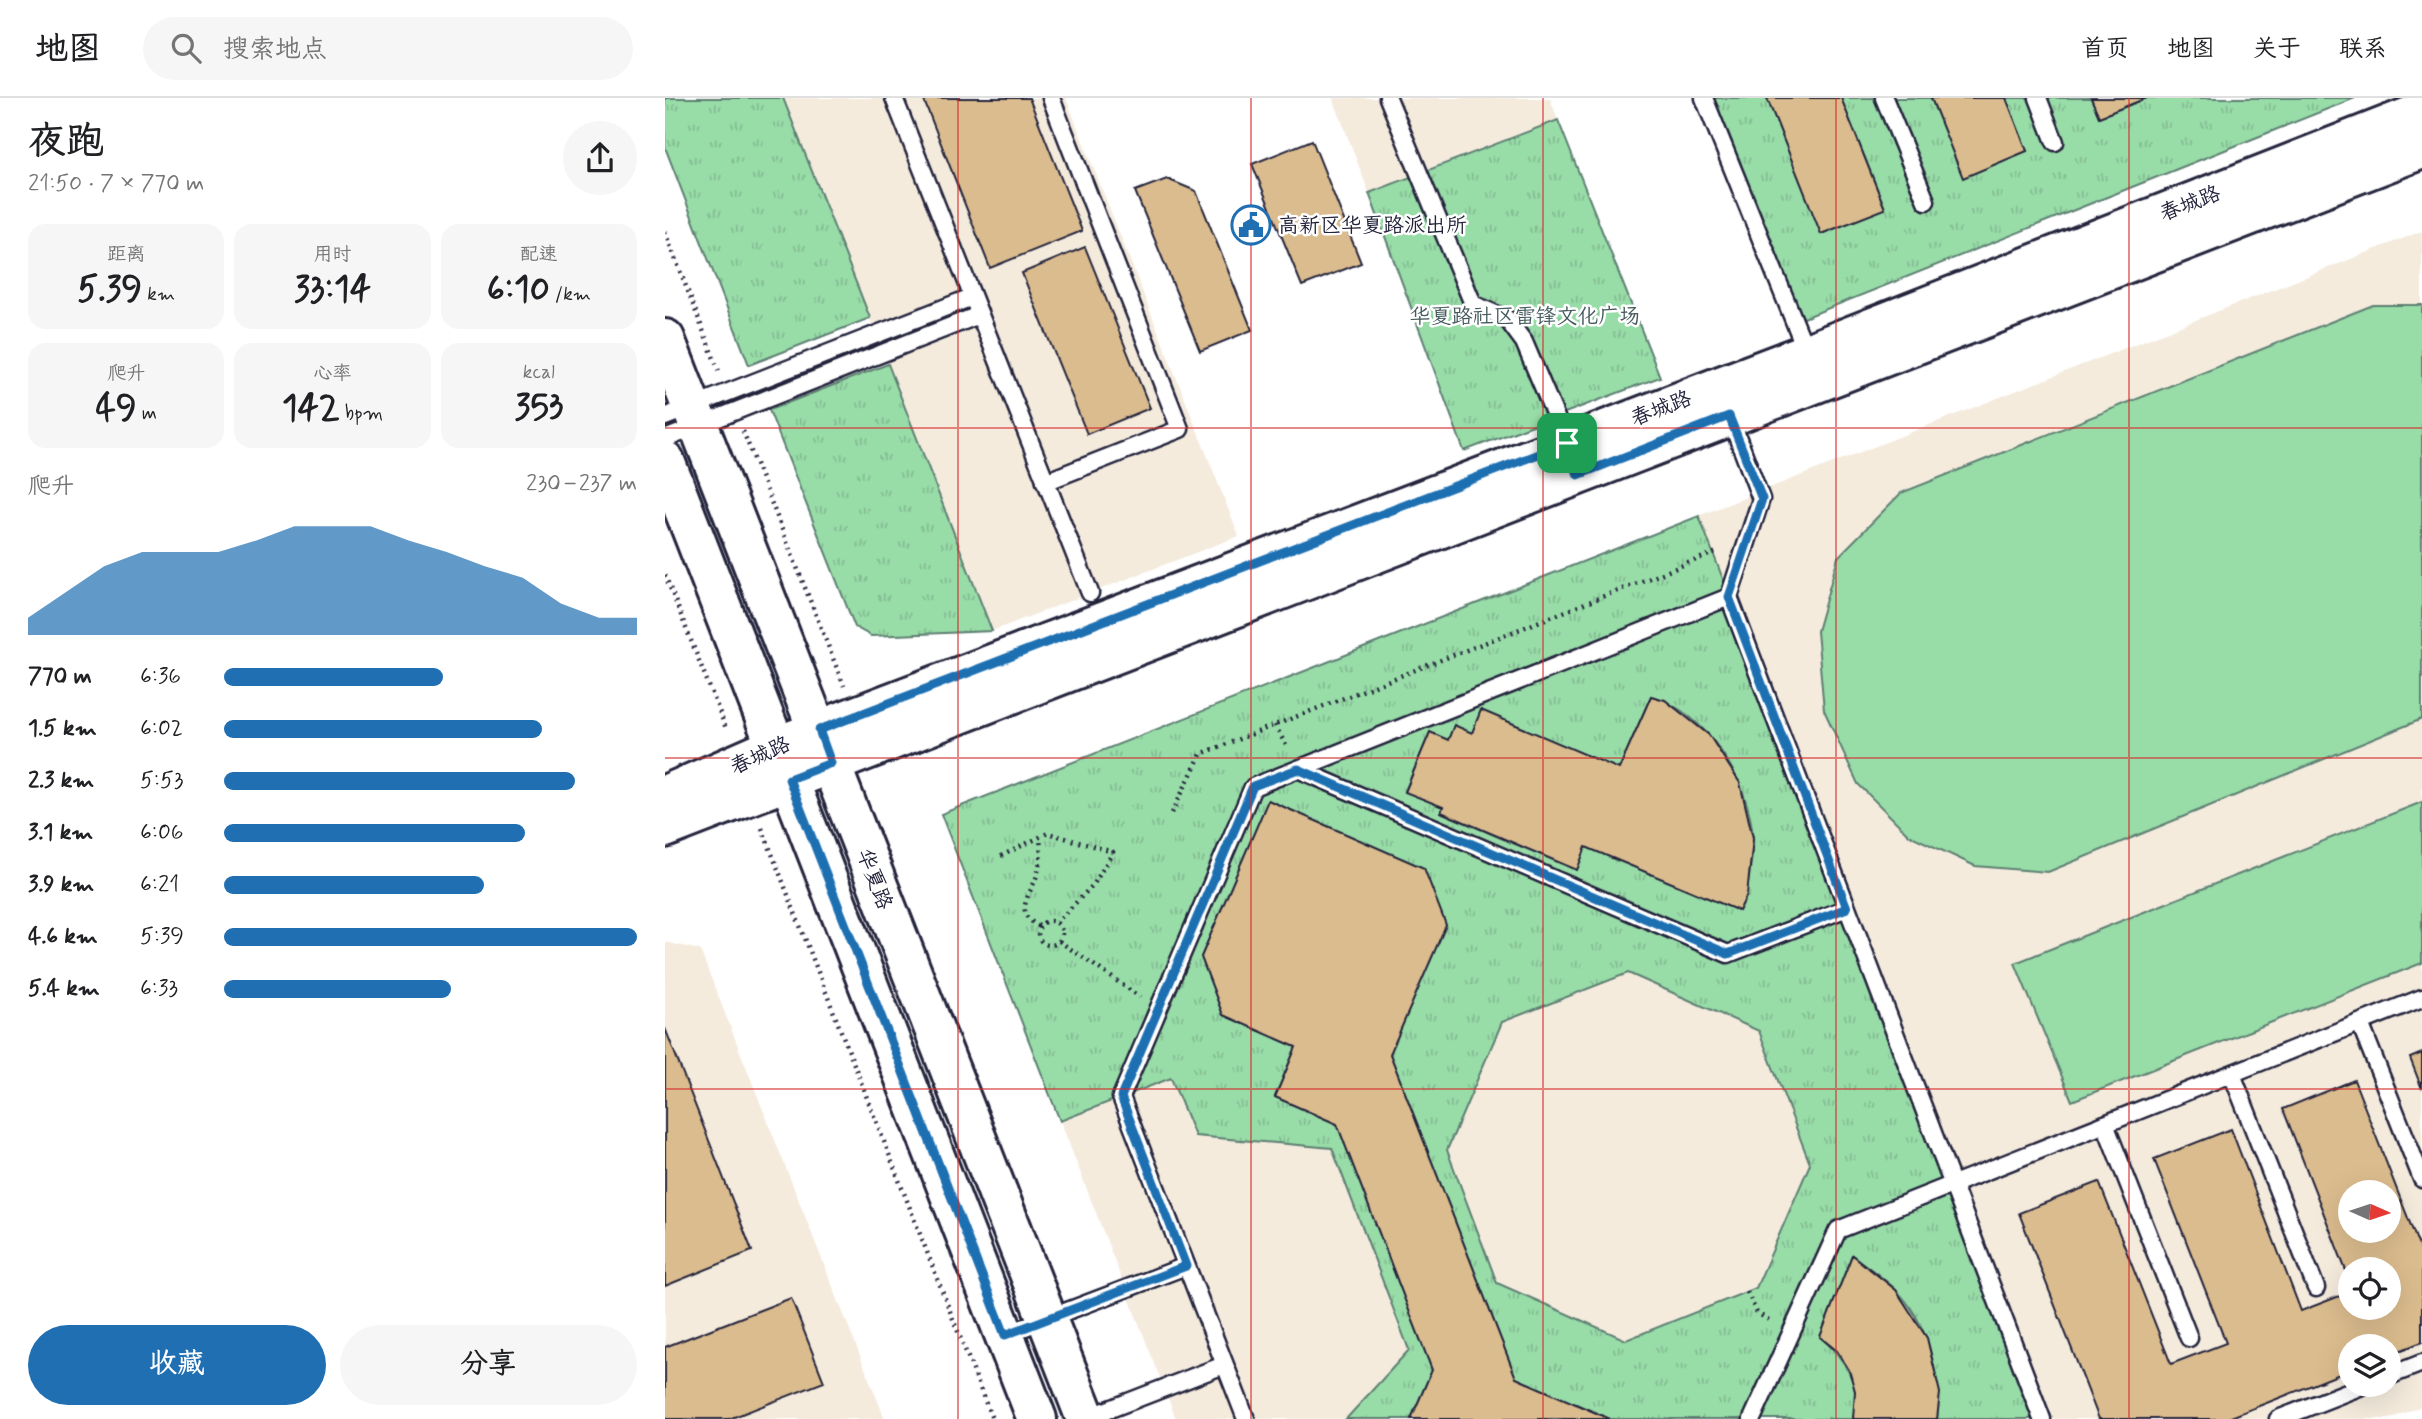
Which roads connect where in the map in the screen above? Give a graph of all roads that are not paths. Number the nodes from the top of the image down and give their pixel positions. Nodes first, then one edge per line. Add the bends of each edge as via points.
1 (894, 98) edge
2 (1051, 98) edge
3 (1388, 98) edge
4 (1704, 98) edge
5 (1884, 98) edge
6 (2038, 98) edge
7 (2422, 112) edge
8 (2055, 142) dead end
9 (2422, 149) edge
10 (1926, 201) dead end
11 (972, 297) junction
12 (979, 315) junction
13 (665, 339) edge
14 (1807, 353) junction
15 (1724, 401) junction
16 (680, 422) edge
17 (1573, 459) junction
18 (665, 461) edge
19 (1045, 482) junction
20 (1090, 593) dead end
21 (1729, 597) junction
22 (825, 747) junction
23 (783, 763) junction
24 (1298, 769) junction
25 (744, 779) junction
26 (665, 795) edge
27 (665, 828) edge
28 (1847, 908) junction
29 (2422, 998) edge
30 (2361, 1023) junction
31 (2232, 1074) junction
32 (2105, 1124) junction
33 (2422, 1179) edge
34 (1953, 1184) junction
35 (1186, 1266) junction
36 (2316, 1288) dead end
37 (1047, 1319) junction
38 (1005, 1335) junction
39 (2189, 1338) dead end
40 (2422, 1363) edge
41 (1224, 1364) junction
42 (2401, 1371) edge
43 (2338, 1395) edge
44 (1037, 1419) edge
45 (1085, 1419) edge
46 (1245, 1419) edge
47 (1752, 1419) edge
48 (2042, 1419) edge
49 (2278, 1419) edge

1 - 11 lane
2 - 19 lane via 1179,429
3 - 17 lane via 1473,304 1507,319 1524,342
4 - 14 lane
5 - 10 lane
6 - 8 lane
7 - 14 street, 春城路
9 - 15 street, 春城路
11 - 12 lane
11 - 16 lane via 728,393
12 - 16 lane via 735,411
12 - 19 lane
13 - 16 street, 华夏路
14 - 15 street, 春城路
15 - 17 street, 春城路
15 - 21 lane via 1762,499
16 - 22 street, 华夏路
17 - 22 street, 春城路
17 - 22 street, 春城路 via 855,718
18 - 23 street
19 - 20 lane
21 - 24 lane
21 - 28 lane
22 - 23 street, 春城路
22 - 37 street, 华夏路
23 - 25 street, 春城路
23 - 38 street
24 - 28 lane via 1728,954
24 - 35 lane via 1253,786 1121,1097
25 - 26 street, 春城路
25 - 27 street, 春城路
28 - 34 lane
29 - 30 lane
30 - 31 lane
30 - 33 lane
31 - 32 lane
31 - 36 lane
32 - 34 lane
32 - 39 lane
34 - 47 lane via 1837,1230
34 - 48 lane
35 - 37 lane
35 - 41 lane
37 - 38 lane
37 - 45 street, 华夏路
38 - 44 street
40 - 42 lane
41 - 45 lane
41 - 46 lane
43 - 49 lane

